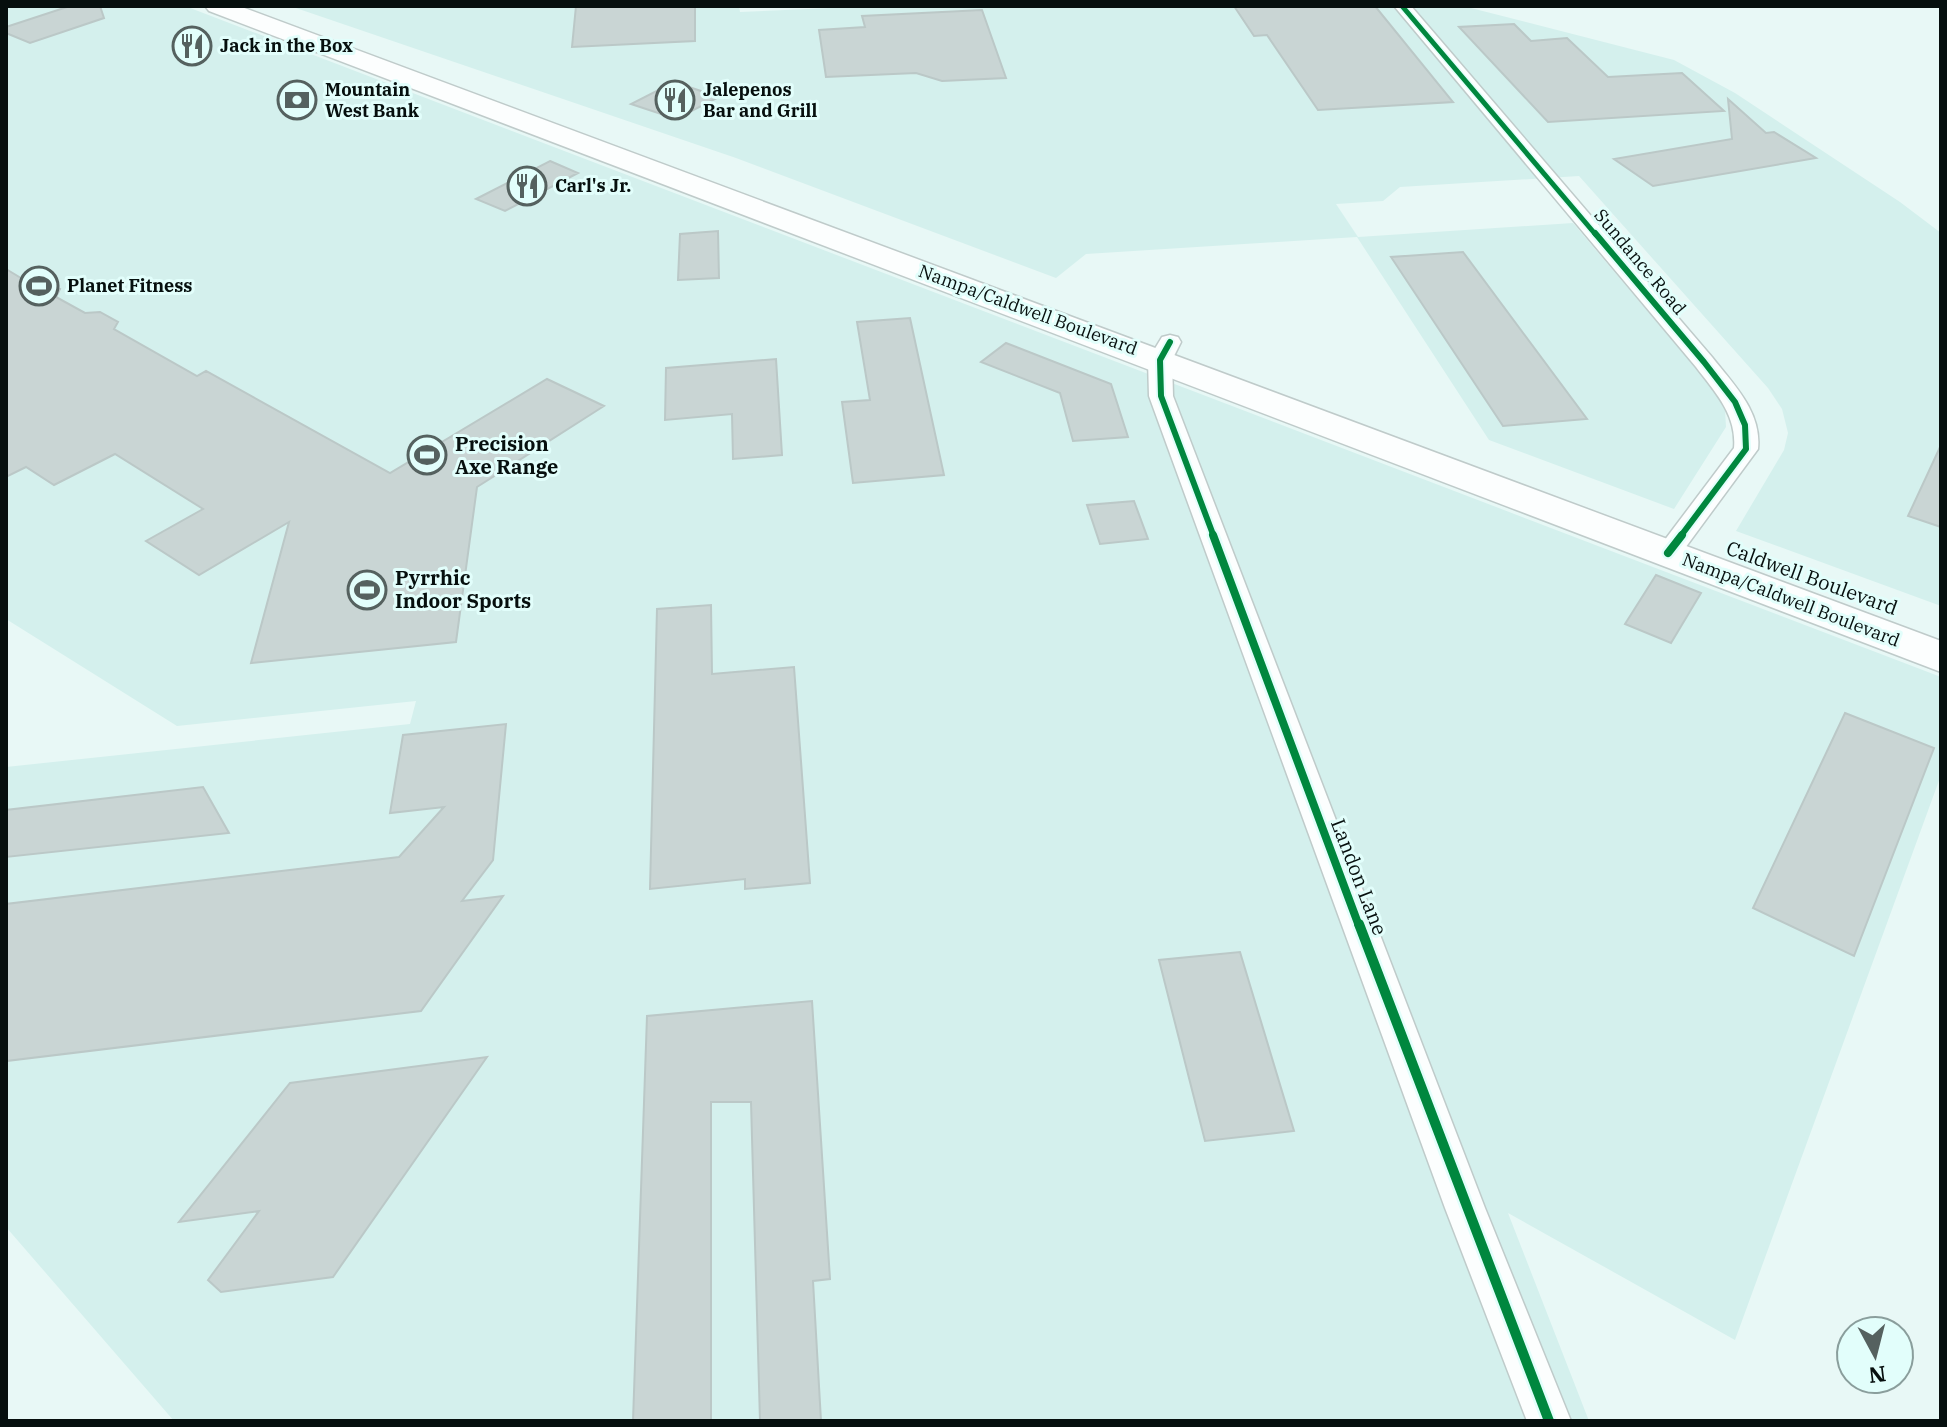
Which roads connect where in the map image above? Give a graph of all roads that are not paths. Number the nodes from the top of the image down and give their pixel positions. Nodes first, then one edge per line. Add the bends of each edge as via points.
1 (217, 6) edge
2 (260, 6) edge
3 (1402, 6) edge
4 (347, 48) junction
5 (1165, 351) junction
6 (1675, 542) junction
7 (1941, 626) edge
8 (1941, 657) edge
9 (1549, 1421) edge

1 - 4 main road
2 - 4 main road
3 - 6 street, Sundance Road via 1739,410 1750,433 1746,449
4 - 5 main road, Nampa/Caldwell Boulevard
5 - 6 main road, Nampa/Caldwell Boulevard
5 - 9 street, Landon Lane via 1161,396
6 - 7 main road, Caldwell Boulevard
6 - 8 main road, Nampa/Caldwell Boulevard

